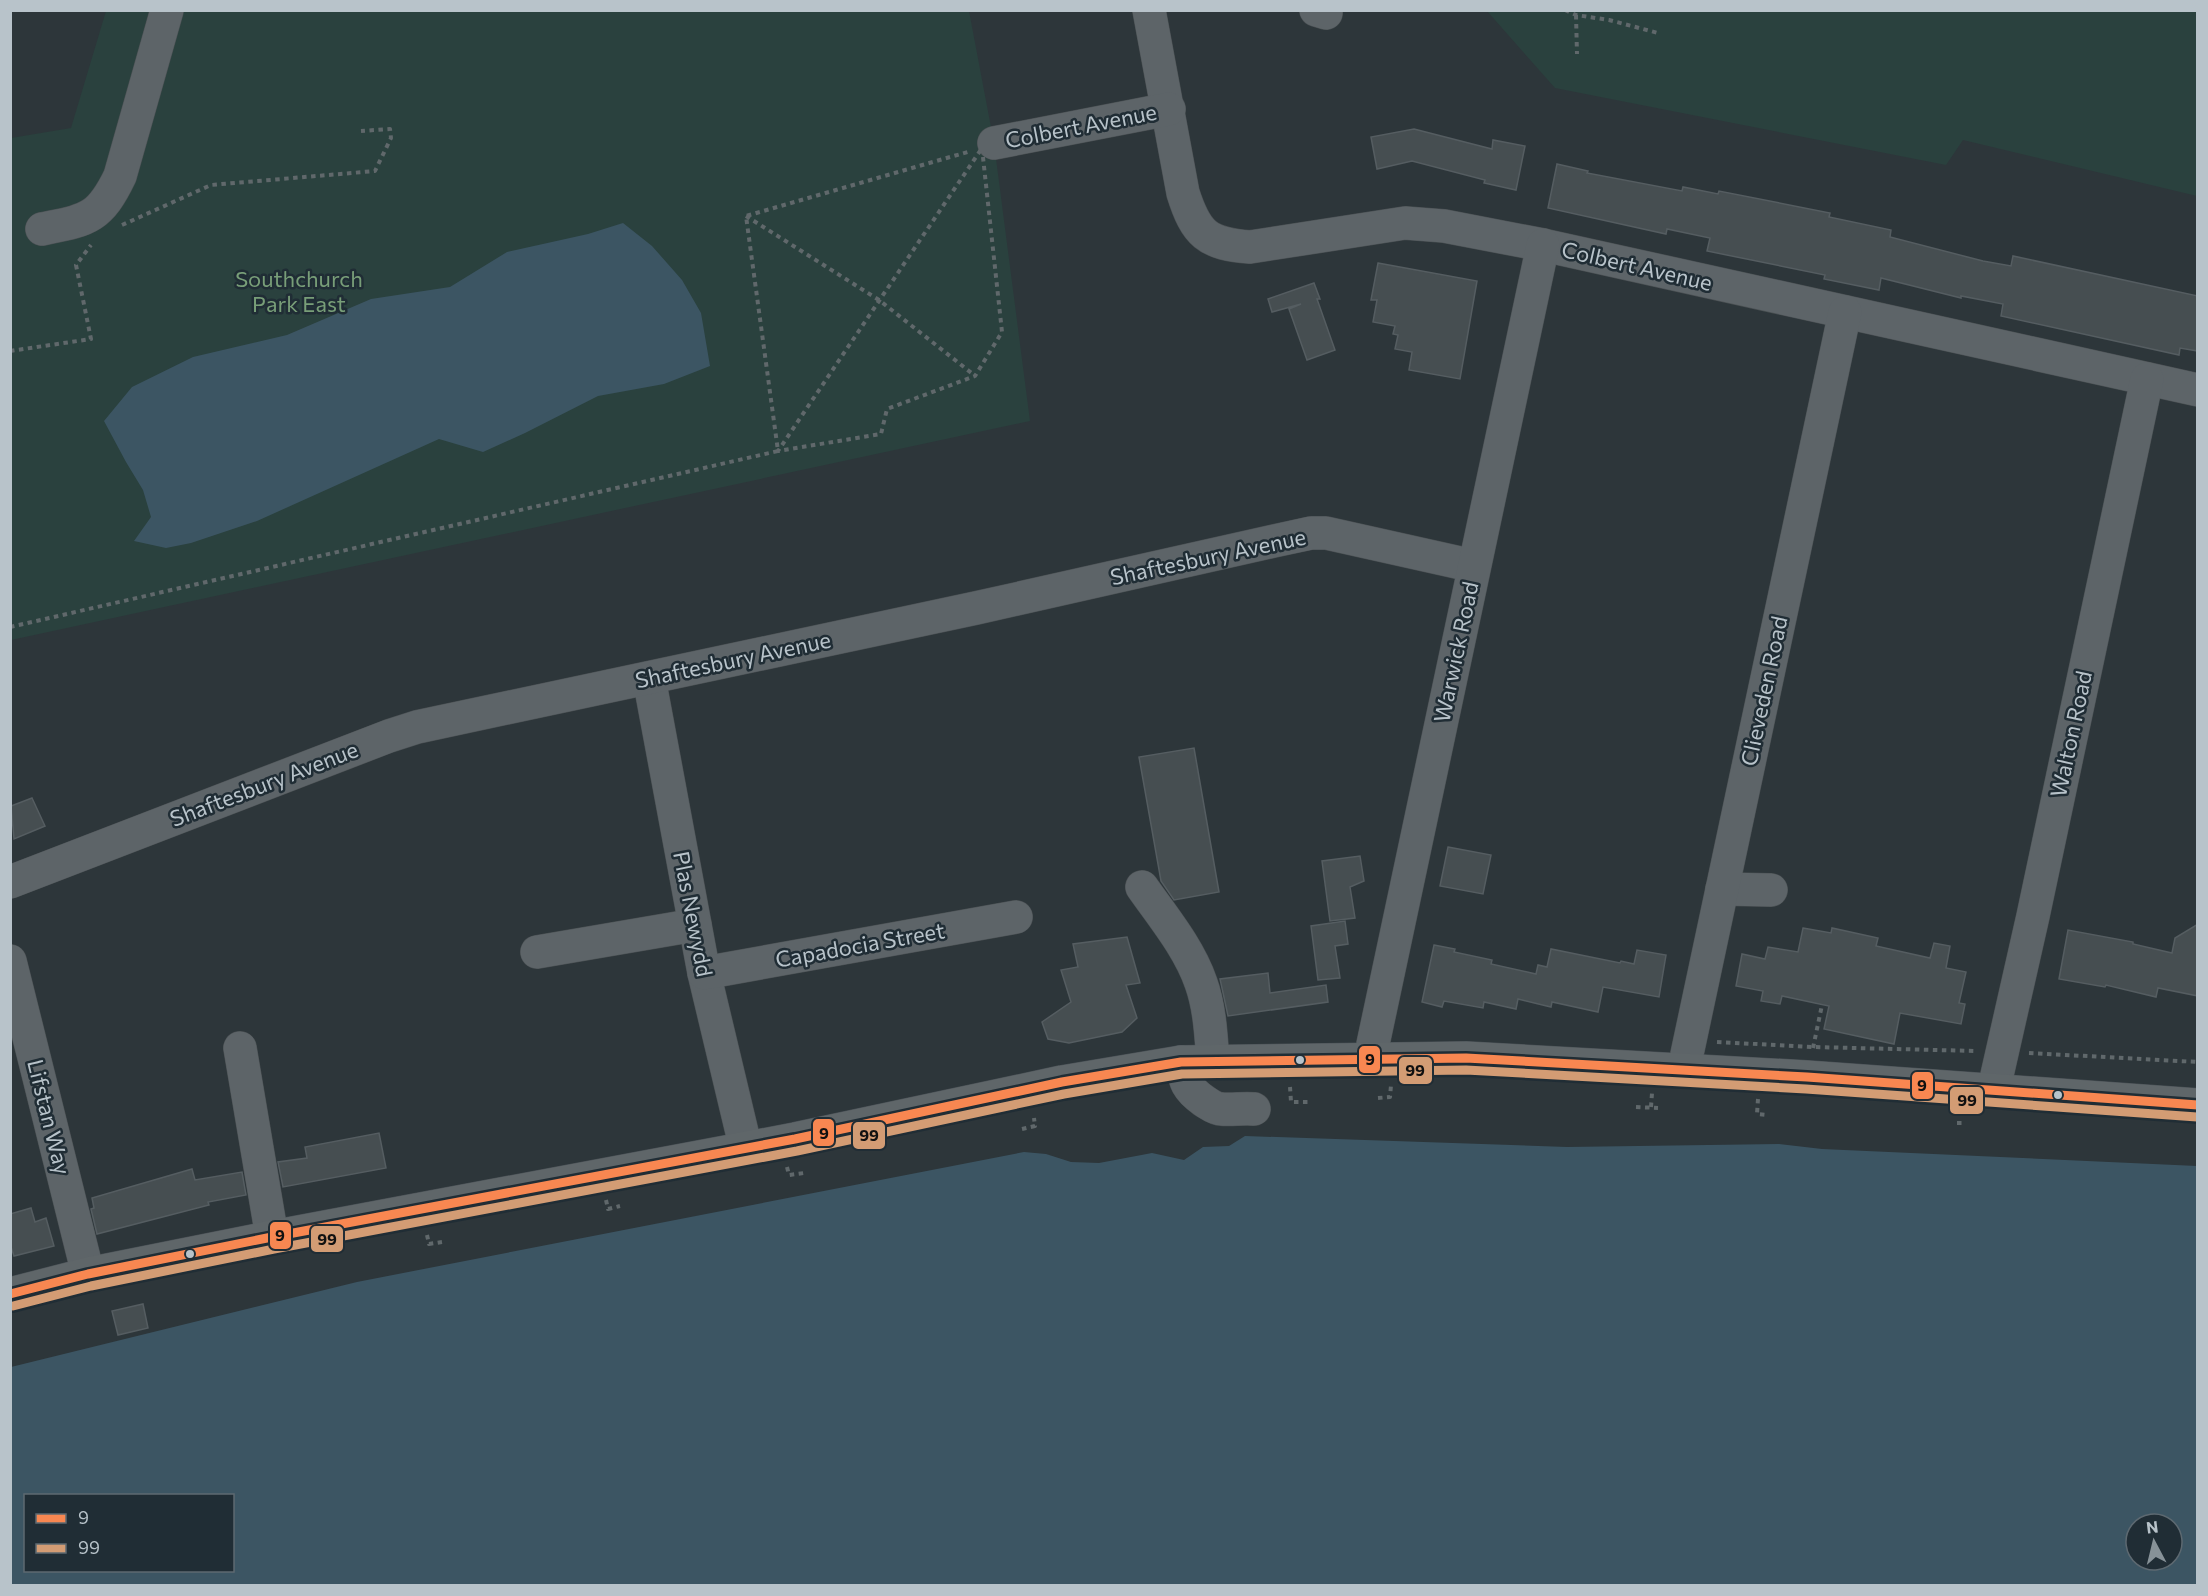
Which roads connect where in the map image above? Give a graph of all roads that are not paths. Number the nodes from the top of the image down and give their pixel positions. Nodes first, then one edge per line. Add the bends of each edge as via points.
1 (167, 10) edge
2 (1149, 10) edge
3 (1169, 109) junction
4 (988, 145) road end
5 (42, 229) dead end
6 (1543, 245) junction
7 (1845, 312) junction
8 (2147, 379) junction
9 (2198, 390) edge
10 (1474, 566) junction
11 (649, 678) junction
12 (10, 882) edge
13 (1142, 887) dead end
14 (1722, 889) junction
15 (1771, 890) dead end
16 (1016, 917) dead end
17 (695, 925) junction
18 (536, 949) dead end
19 (10, 961) edge
20 (704, 973) junction
21 (240, 1048) dead end
22 (1688, 1055) junction
23 (1180, 1062) junction
24 (1213, 1062) junction
25 (1376, 1071) junction
26 (1996, 1090) junction
27 (2198, 1105) edge
28 (1254, 1109) dead end
29 (746, 1149) junction
30 (272, 1237) junction
31 (88, 1274) junction
32 (10, 1294) edge

1 - 5 street via 120,176 112,191 95,214
2 - 3 street, Colbert Avenue
3 - 4 street, Colbert Avenue
3 - 6 street, Colbert Avenue via 1190,213 1206,236 1228,245 1250,247 1417,222
6 - 7 street, Colbert Avenue
6 - 10 street, Warwick Road
7 - 8 street, Colbert Avenue
7 - 14 street, Clieveden Road
8 - 9 street, Colbert Avenue
8 - 26 street, Walton Road
10 - 11 street, Shaftesbury Avenue via 1326,533 1311,534
10 - 25 street, Warwick Road via 1375,1032
11 - 12 street, Shaftesbury Avenue via 399,733
11 - 17 street, Plas Newydd
13 - 24 street via 1174,932 1202,984
14 - 15 street
14 - 22 street, Clieveden Road
16 - 20 street, Capadocia Street
17 - 18 street
17 - 20 street, Plas Newydd
19 - 31 street, Lifstan Way
20 - 29 street, Plas Newydd
21 - 30 street
22 - 25 main road via 1466,1058
22 - 26 main road via 1810,1062
23 - 24 main road
23 - 28 street via 1185,1083 1212,1106 1219,1110
23 - 29 main road via 1062,1082
24 - 25 main road
26 - 27 main road
29 - 30 main road
30 - 31 main road
31 - 32 main road

